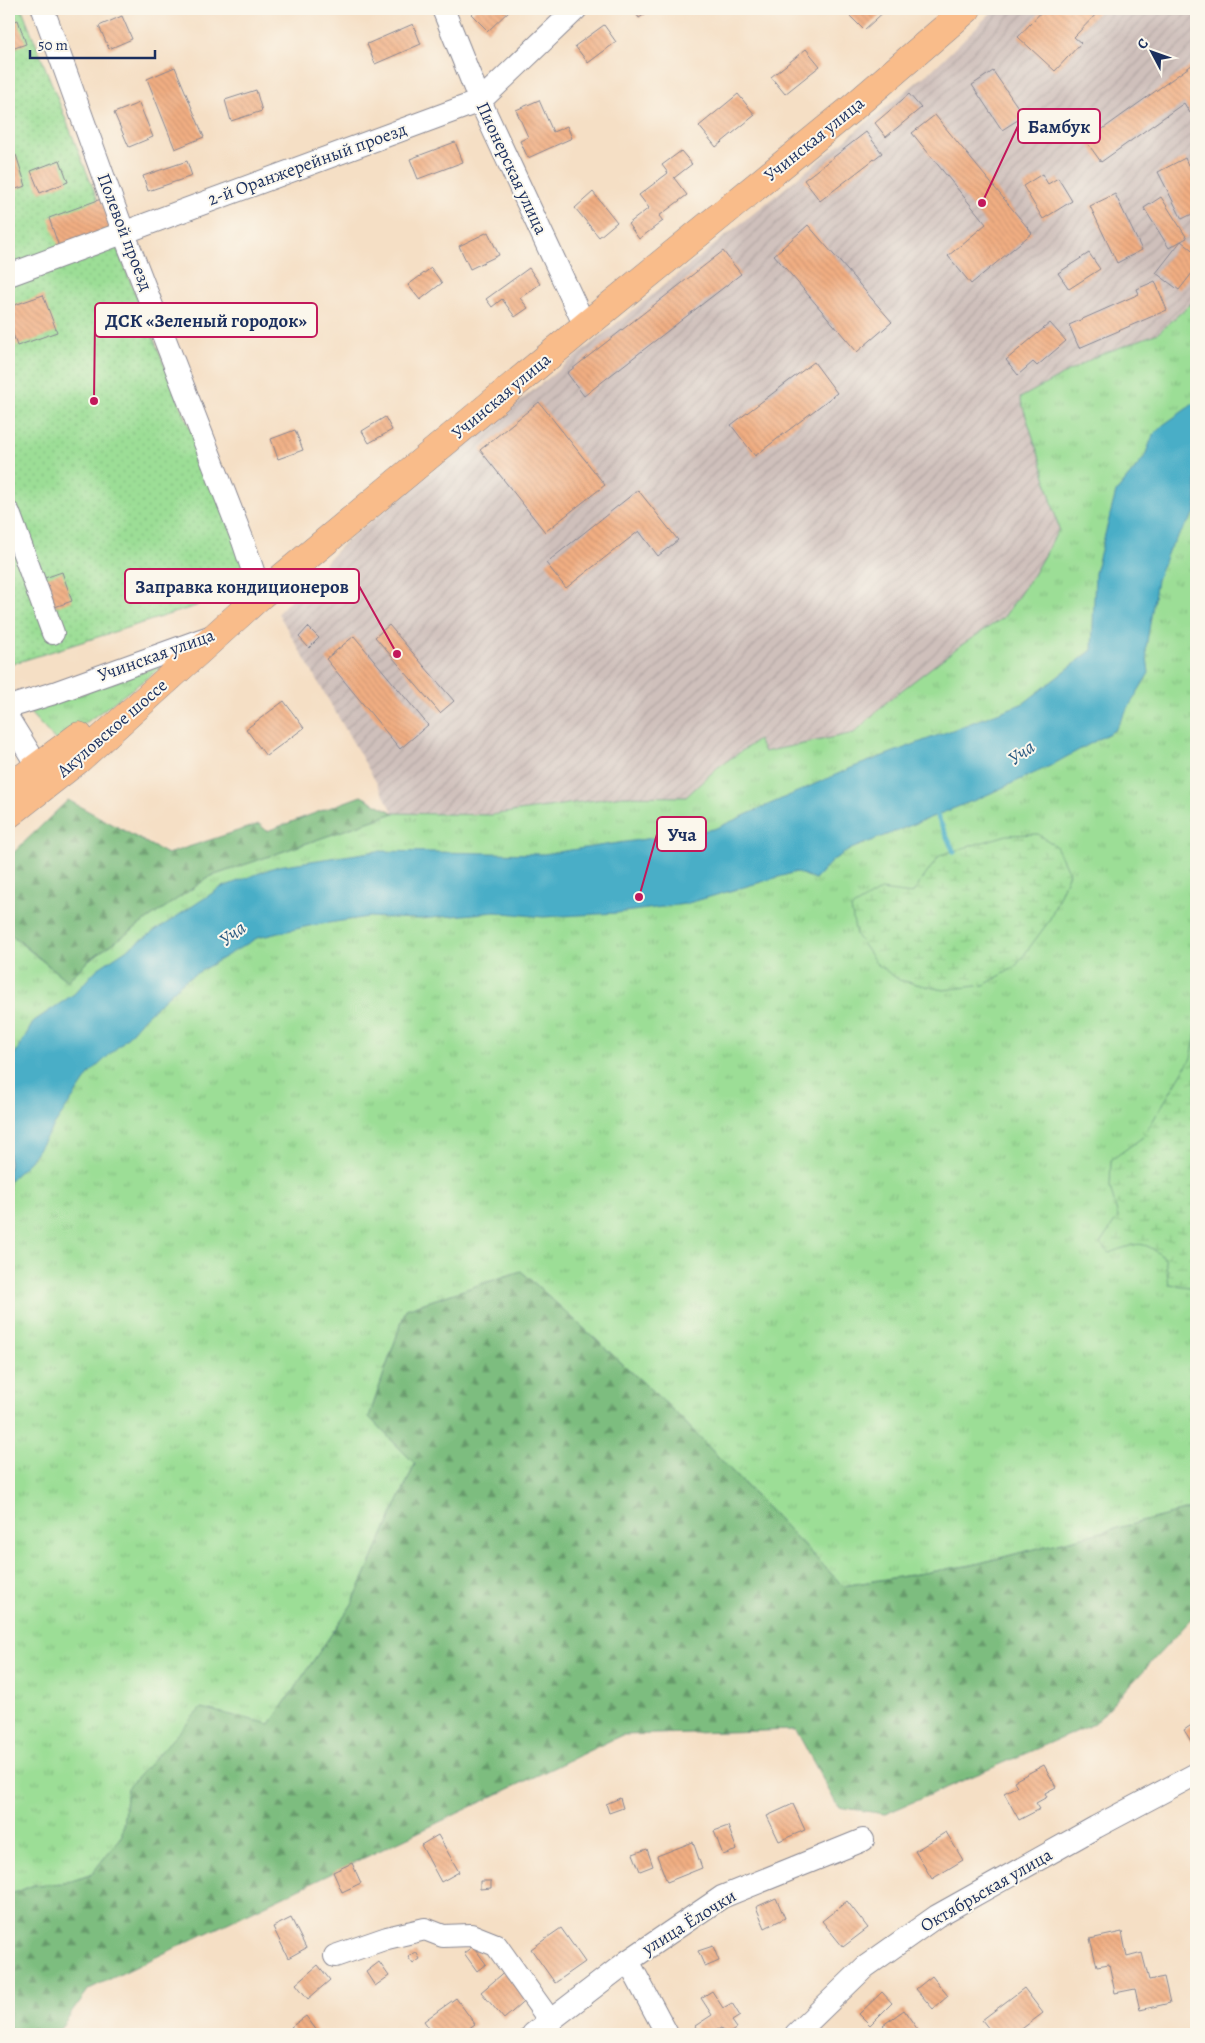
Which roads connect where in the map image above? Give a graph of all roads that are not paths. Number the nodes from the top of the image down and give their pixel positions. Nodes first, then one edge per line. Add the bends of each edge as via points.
1 (43, 9) edge
2 (443, 9) edge
3 (576, 9) edge
4 (959, 12) edge
5 (480, 101) junction
6 (123, 231) junction
7 (9, 275) edge
8 (585, 326) junction
9 (9, 513) edge
10 (261, 595) junction
11 (53, 633) dead end
12 (220, 633) junction
13 (9, 707) edge
14 (9, 720) edge
15 (41, 777) junction
16 (9, 788) edge
17 (9, 814) edge
18 (1196, 1774) edge
19 (863, 1840) dead end
20 (335, 1956) dead end
21 (628, 1961) junction
22 (542, 2028) edge
23 (667, 2034) edge
24 (796, 2034) edge

1 - 6 street, Полевой проезд
2 - 5 street, Пионерская улица
3 - 5 street, 2-й Оранжерейный проезд
4 - 8 main road, Учинская улица via 843,115
5 - 6 street, 2-й Оранжерейный проезд
5 - 8 street, Пионерская улица
6 - 7 street, 2-й Оранжерейный проезд
6 - 10 street, Полевой проезд
8 - 10 main road, Учинская улица
9 - 11 street
10 - 12 main road, Учинская улица
12 - 13 street, Учинская улица
12 - 15 main road, Акуловское шоссе via 85,754
14 - 15 street
15 - 16 main road, Акуловское шоссе
15 - 17 main road, Акуловское шоссе
18 - 24 street, Октябрьская улица via 937,1916 865,1966
19 - 21 street, улица Ёлочки via 722,1897
20 - 22 street via 425,1929 443,1936 471,1935 496,1945
21 - 22 street, улица Ёлочки
21 - 23 street

